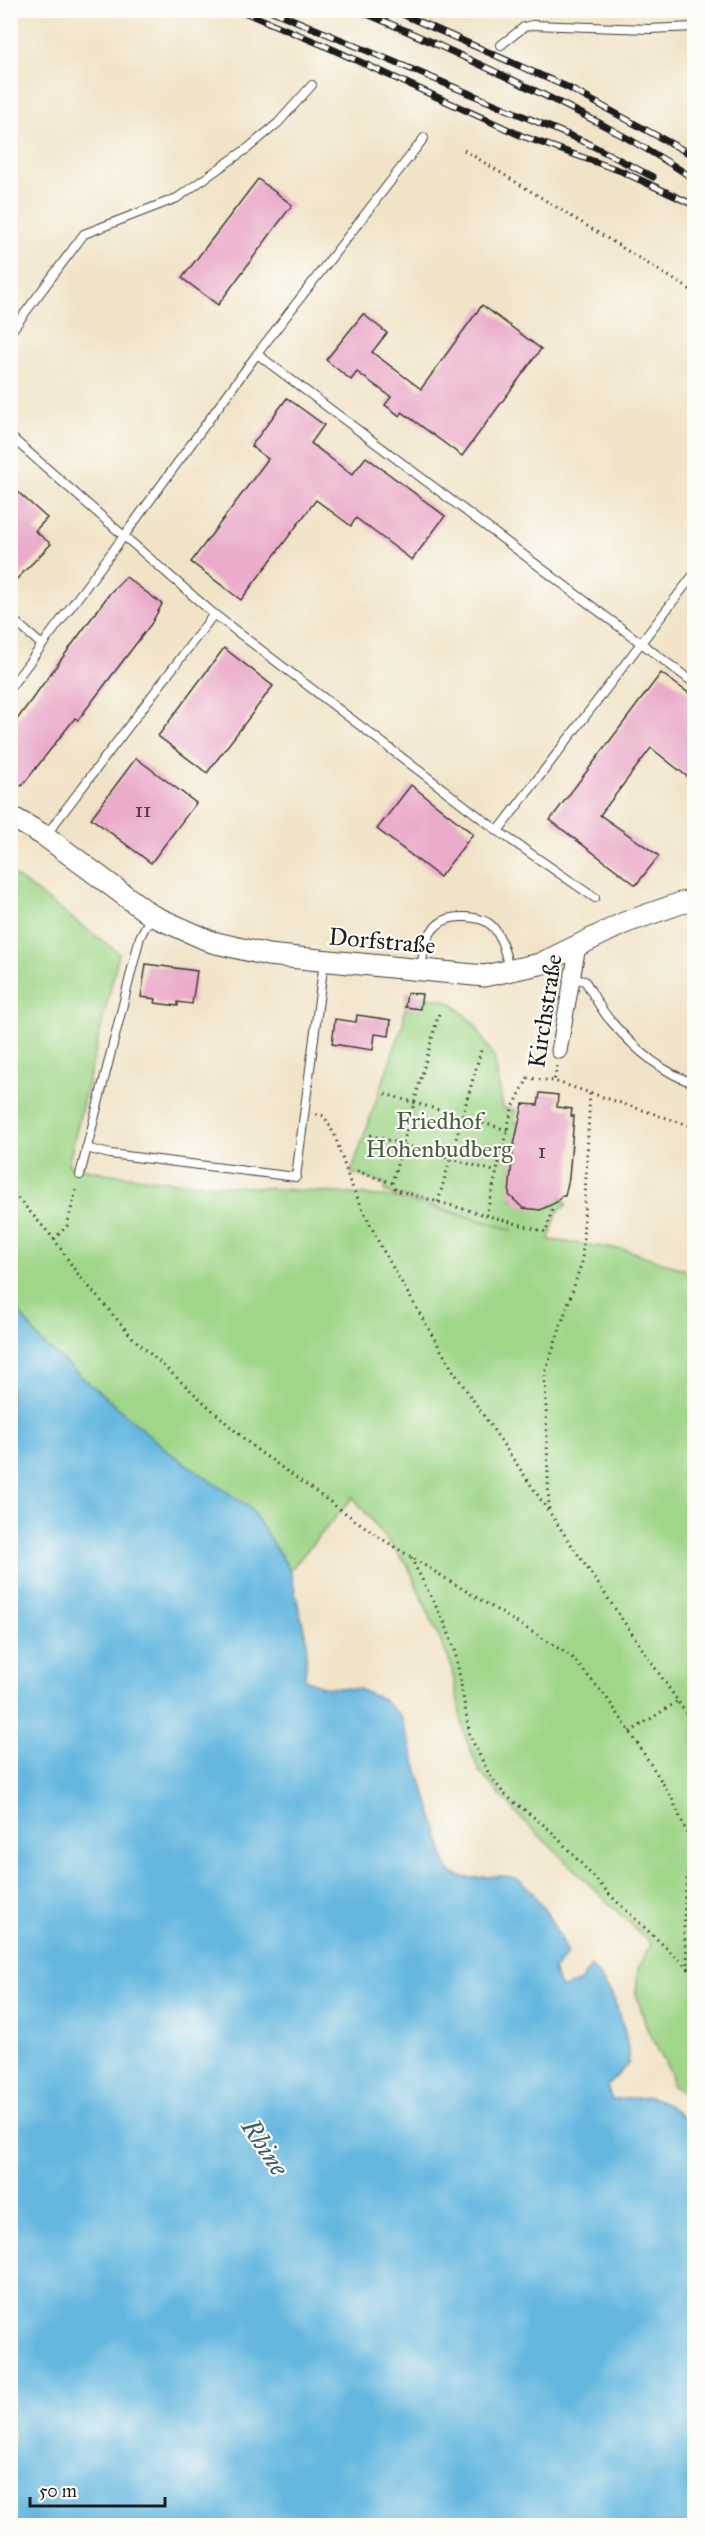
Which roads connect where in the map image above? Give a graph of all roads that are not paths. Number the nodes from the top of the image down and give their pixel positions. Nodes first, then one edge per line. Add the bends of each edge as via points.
1 (694, 27) edge
2 (501, 45) dead end
3 (312, 85) dead end
4 (424, 138) dead end
5 (10, 333) edge
6 (257, 354) junction
7 (10, 436) edge
8 (124, 536) junction
9 (694, 574) edge
10 (214, 614) junction
11 (10, 617) edge
12 (641, 643) junction
13 (42, 645) junction
14 (694, 683) edge
15 (10, 688) edge
16 (10, 816) edge
17 (498, 831) junction
18 (45, 836) junction
19 (595, 898) dead end
20 (694, 901) edge
21 (151, 915) junction
22 (578, 946) junction
23 (324, 961) junction
24 (421, 970) junction
25 (509, 971) junction
26 (573, 978) junction
27 (559, 1051) road end
28 (694, 1083) edge
29 (86, 1148) junction
30 (80, 1175) road end

1 - 2 lane via 532,25
3 - 5 lane via 278,123 177,198 84,234
4 - 6 lane
6 - 8 lane
6 - 12 lane
7 - 8 lane
8 - 10 lane
8 - 13 lane
9 - 12 lane
10 - 17 lane
10 - 18 lane
11 - 13 lane
12 - 14 lane
12 - 17 lane
13 - 15 lane
16 - 18 street, Dorfstraße
17 - 19 lane
18 - 21 street, Dorfstraße
20 - 22 street, Dorfstraße via 624,923
21 - 23 street, Dorfstraße via 212,942 268,955
21 - 29 lane via 140,937
22 - 25 street, Dorfstraße via 540,964
22 - 26 street, Kirchstraße
23 - 24 street, Dorfstraße
23 - 29 lane via 296,1177
24 - 25 street, Dorfstraße via 484,976
24 - 25 lane via 423,946 441,921 467,917 494,927
26 - 27 street, Kirchstraße
26 - 28 lane via 585,981 608,1019 633,1044 671,1074
29 - 30 lane

